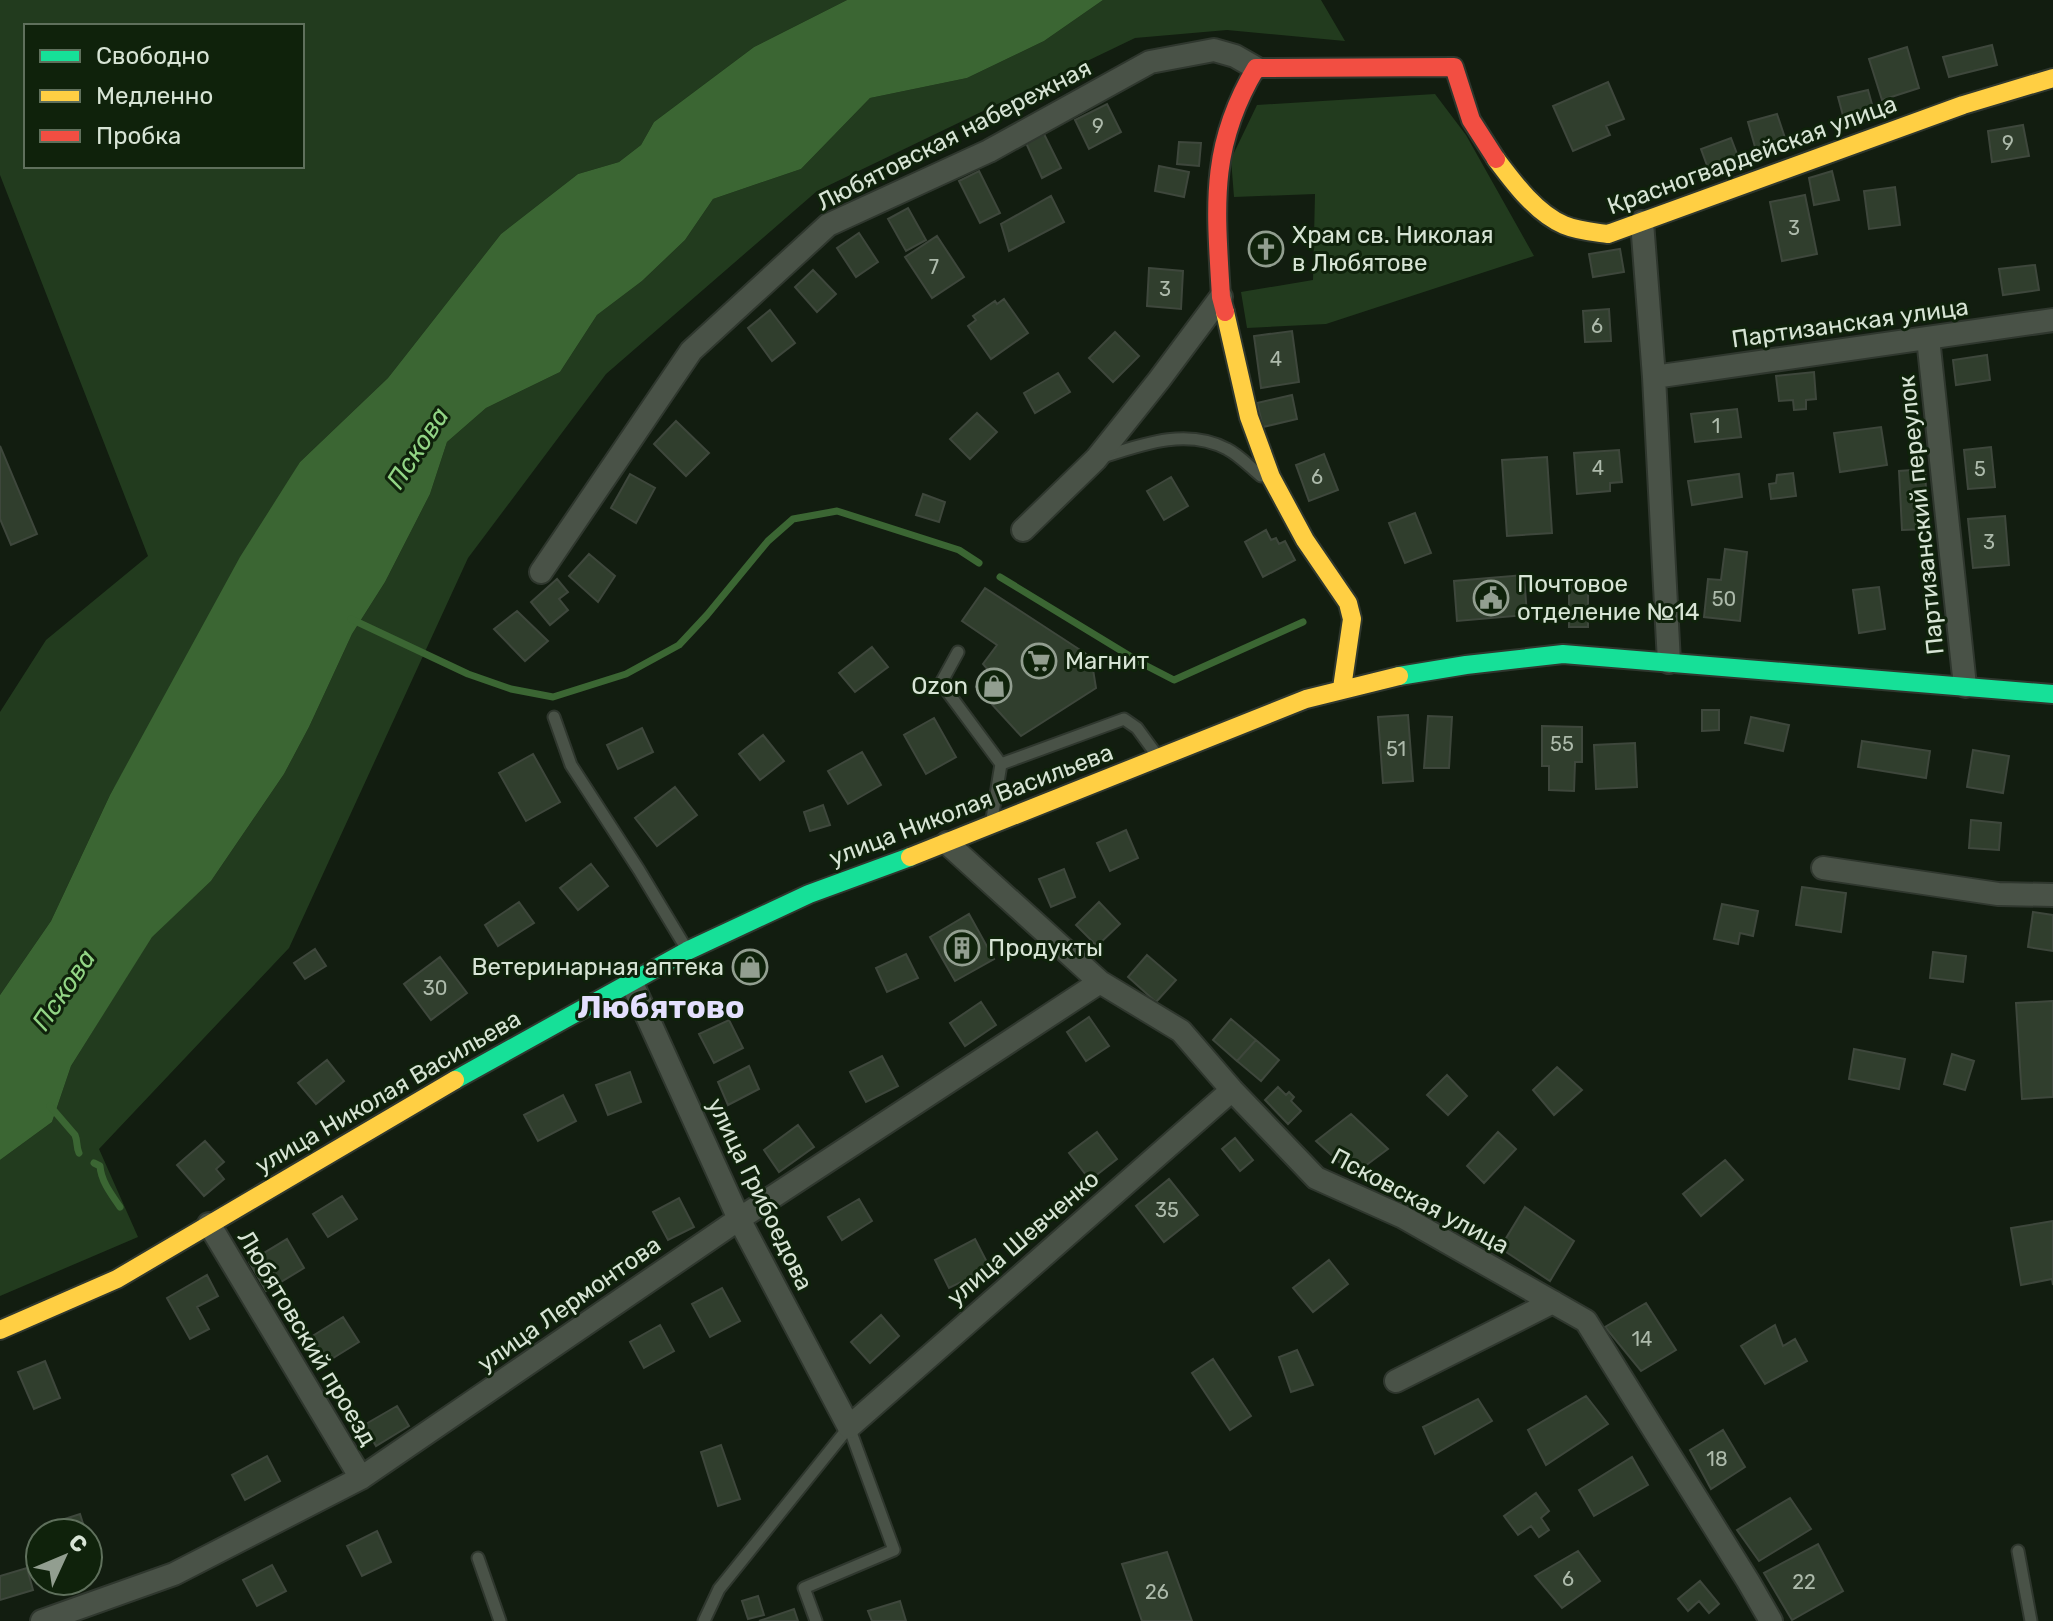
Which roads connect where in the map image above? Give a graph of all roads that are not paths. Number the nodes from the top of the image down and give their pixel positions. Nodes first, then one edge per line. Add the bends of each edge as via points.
1 (1256, 68) junction
2 (2053, 78) edge
3 (1642, 222) junction
4 (1221, 297) junction
5 (2053, 320) edge
6 (1928, 338) junction
7 (1654, 377) junction
8 (1096, 459) junction
9 (1276, 487) junction
10 (1023, 530) dead end
11 (541, 572) dead end
12 (958, 652) dead end
13 (1669, 662) junction
14 (1965, 686) junction
15 (1342, 688) junction
16 (2053, 694) edge
17 (554, 717) dead end
18 (1159, 757) junction
19 (1001, 764) junction
20 (991, 825) junction
21 (947, 843) junction
22 (1823, 868) dead end
23 (2053, 895) edge
24 (687, 951) junction
25 (631, 981) junction
26 (1100, 982) junction
27 (1232, 1090) junction
28 (739, 1219) junction
29 (209, 1224) junction
30 (1553, 1302) junction
31 (0, 1330) edge
32 (1396, 1381) dead end
33 (849, 1427) junction
34 (361, 1478) junction
35 (2018, 1551) dead end
36 (478, 1558) dead end
37 (42, 1621) edge
38 (500, 1621) edge
39 (704, 1621) edge
40 (816, 1621) edge
41 (1771, 1621) edge
42 (2031, 1621) edge

1 - 3 main road, Красногвардейская улица via 1454,67 1471,120 1508,176 1541,209 1583,231 1608,234
1 - 4 main road via 1222,149 1216,203
1 - 11 street, Любятовская набережная via 1214,50 1150,62 989,151 828,225 691,351
2 - 3 main road, Красногвардейская улица via 1963,105
3 - 7 street
4 - 8 street
4 - 9 main road via 1249,417
5 - 6 street, Партизанская улица
6 - 7 street, Партизанская улица
6 - 14 street, Партизанский переулок
7 - 13 street
8 - 9 lane via 1142,444 1189,437 1227,448
8 - 10 street
9 - 15 main road via 1348,603 1352,619
12 - 19 lane via 941,683
13 - 14 main road, улица Николая Васильева
13 - 15 main road, улица Николая Васильева via 1563,654 1483,662
14 - 16 main road, улица Николая Васильева
15 - 18 main road, улица Николая Васильева
17 - 24 lane via 571,765
18 - 19 lane via 1124,719
18 - 20 main road, улица Николая Васильева
19 - 20 lane
20 - 21 main road, улица Николая Васильева
21 - 24 main road, улица Николая Васильева via 809,894
21 - 26 street, Псковская улица
22 - 23 street via 1998,894
24 - 25 main road, улица Николая Васильева
25 - 28 street, улица Грибоедова
25 - 29 main road, улица Николая Васильева
26 - 27 street, Псковская улица via 1181,1031
26 - 28 street, улица Лермонтова
27 - 30 street, Псковская улица via 1316,1178 1403,1217
27 - 33 street, улица Шевченко
28 - 33 street, улица Грибоедова
28 - 34 street, улица Лермонтова
29 - 31 main road, улица Николая Васильева via 117,1279
29 - 34 street, Любятовский проезд
30 - 32 street
30 - 41 street, Псковская улица via 1586,1321
33 - 39 lane via 719,1589
33 - 40 lane via 894,1550 804,1588
34 - 37 street, улица Лермонтова via 174,1574
35 - 42 lane
36 - 38 lane

